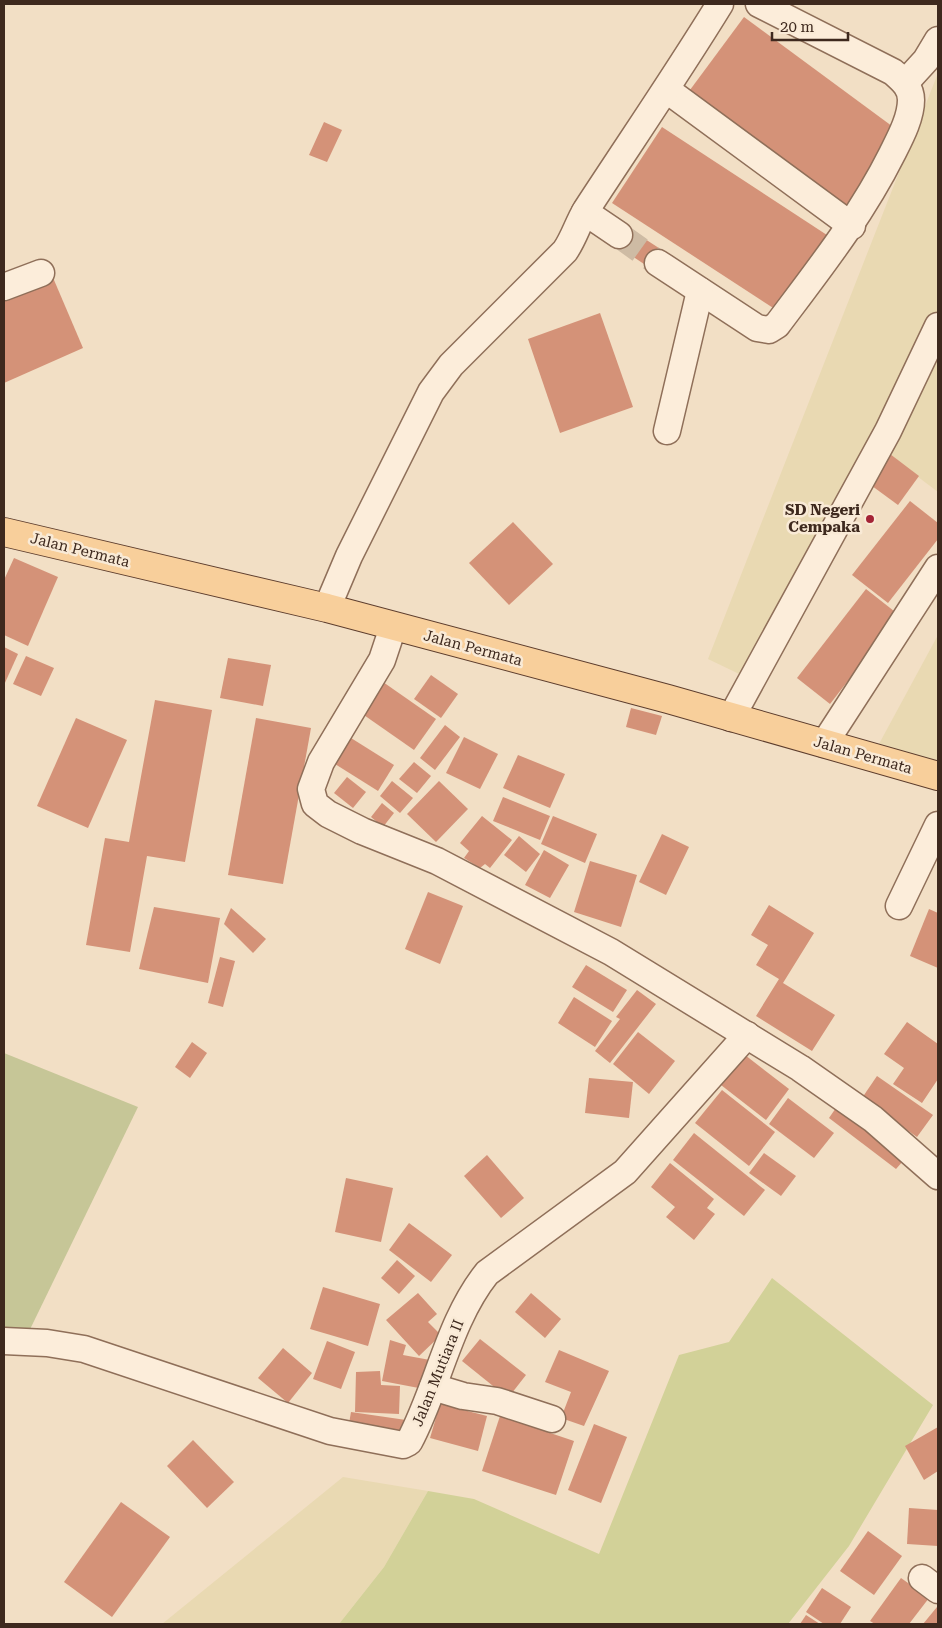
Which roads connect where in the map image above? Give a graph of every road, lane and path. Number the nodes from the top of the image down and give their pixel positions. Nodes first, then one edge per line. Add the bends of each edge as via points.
1 (720, 4) edge
2 (759, 4) edge
3 (938, 40) edge
4 (905, 83) junction
5 (667, 90) junction
6 (585, 212) junction
7 (852, 226) junction
8 (619, 235) tunnel mouth
9 (658, 263) tunnel mouth
10 (41, 273) dead end
11 (4, 287) edge
12 (700, 291) junction
13 (938, 326) edge
14 (667, 431) dead end
15 (4, 532) edge
16 (938, 568) edge
17 (327, 608) junction
18 (393, 627) junction
19 (731, 718) junction
20 (824, 744) junction
21 (938, 776) edge
22 (938, 825) edge
23 (899, 906) dead end
24 (747, 1036) junction
25 (938, 1176) edge
26 (4, 1341) edge
27 (433, 1387) junction
28 (552, 1419) dead end

1 - 5 street
2 - 4 street via 893,72
3 - 4 street via 929,56
4 - 7 street via 911,98 909,114 900,138
5 - 6 street
5 - 7 street
6 - 8 street
6 - 17 street via 565,250 451,365 431,392 349,556
7 - 12 street via 777,325 769,330 757,328
9 - 12 street
10 - 11 street
12 - 14 street
13 - 19 street via 880,447
15 - 17 main road, Jalan Permata
16 - 20 street
17 - 18 main road, Jalan Permata
18 - 19 main road, Jalan Permata via 668,698
18 - 24 street via 382,660 321,762 311,789 315,804 362,831 437,861 611,952
19 - 20 main road, Jalan Permata
20 - 21 main road, Jalan Permata
22 - 23 street
24 - 25 street via 873,1119
24 - 27 street, Jalan Mutiara II via 625,1172 487,1273 474,1289 455,1329
26 - 27 street, Jalan Mutiara II via 84,1349 330,1431 403,1445 413,1436
27 - 28 street via 497,1401

